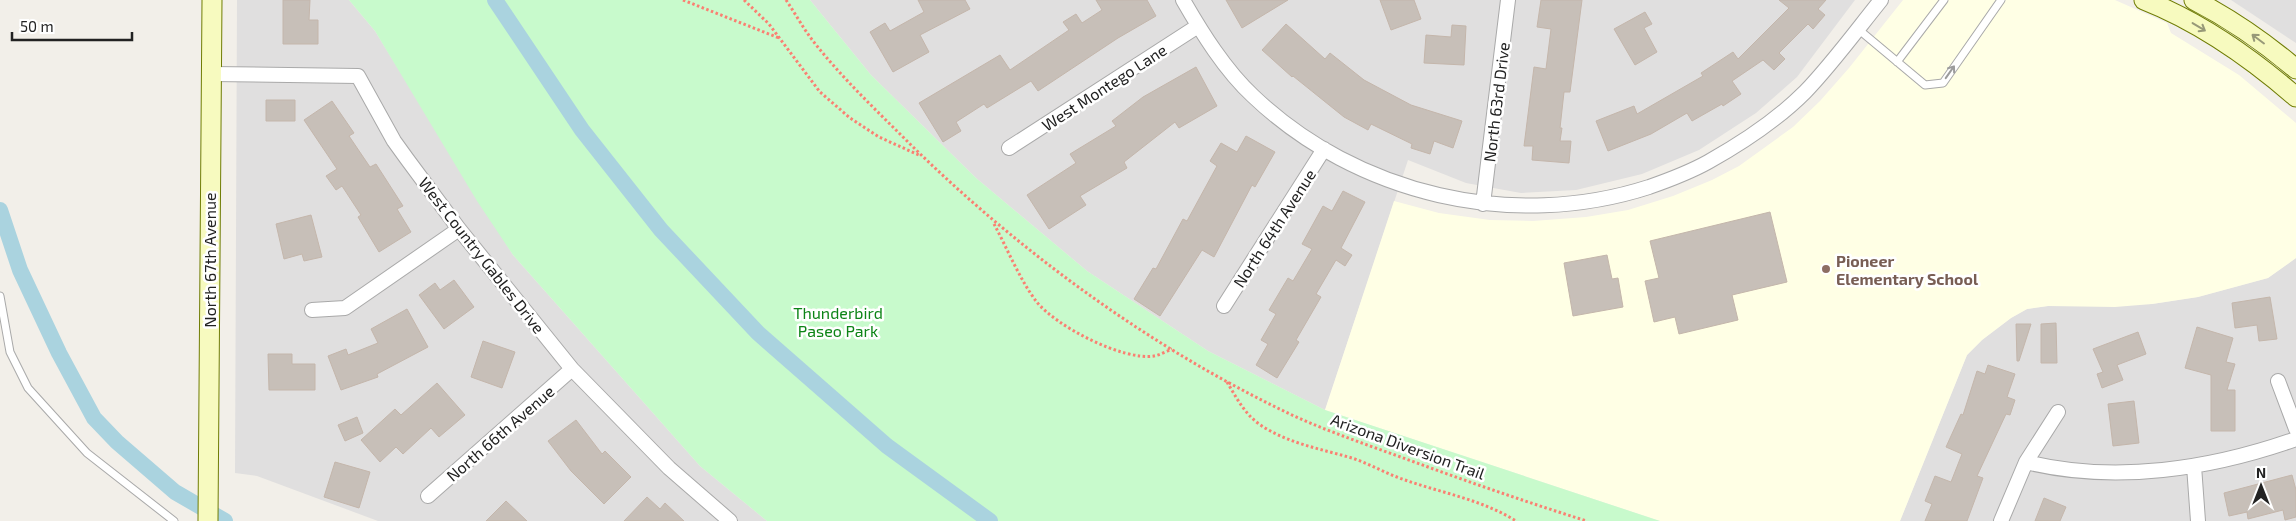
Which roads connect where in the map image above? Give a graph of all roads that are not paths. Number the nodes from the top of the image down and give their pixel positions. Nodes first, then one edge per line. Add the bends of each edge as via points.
1 (212, 0) edge
2 (1183, 0) edge
3 (1508, 0) edge
4 (1881, 0) edge
5 (1944, 0) edge
6 (2001, 0) edge
7 (2194, 0) edge
8 (2152, 2) edge
9 (1198, 26) junction
10 (1858, 29) junction
11 (1897, 62) junction
12 (2296, 69) edge
13 (211, 74) junction
14 (2296, 97) edge
15 (1009, 148) dead end
16 (1324, 149) junction
17 (1483, 204) junction
18 (459, 229) junction
19 (0, 296) edge
20 (1224, 306) dead end
21 (312, 310) dead end
22 (572, 369) junction
23 (2278, 381) dead end
24 (2058, 412) dead end
25 (2296, 429) edge
26 (2296, 438) edge
27 (2026, 462) junction
28 (2194, 466) junction
29 (428, 496) dead end
30 (174, 521) edge
31 (208, 521) edge
32 (730, 521) edge
33 (2001, 521) edge
34 (2198, 521) edge

1 - 13 main road, North 67th Avenue
2 - 9 street
3 - 17 street, North 63rd Drive
4 - 10 street
5 - 11 lane
11 -> 6 lane via 1925,85 1943,83
12 -> 7 main road via 2254,36
8 -> 14 main road via 2247,58
9 - 15 street, West Montego Lane
9 - 16 street via 1252,96
10 - 11 lane
10 - 17 street via 1805,92 1746,139 1706,163 1667,181 1600,200 1561,205
13 - 18 street, West Country Gables Drive via 358,76 394,141
13 - 31 main road, North 67th Avenue
16 - 17 street via 1401,185
16 - 20 street, North 64th Avenue
18 - 21 street via 344,308
18 - 22 street, West Country Gables Drive
19 - 30 lane via 10,352 28,388 87,453
22 - 29 street, North 66th Avenue
22 - 32 street, West Country Gables Drive via 669,468
23 - 25 street
24 - 27 street
26 - 28 street via 2262,451
27 - 28 street via 2058,470 2099,472
27 - 33 street
28 - 34 street

